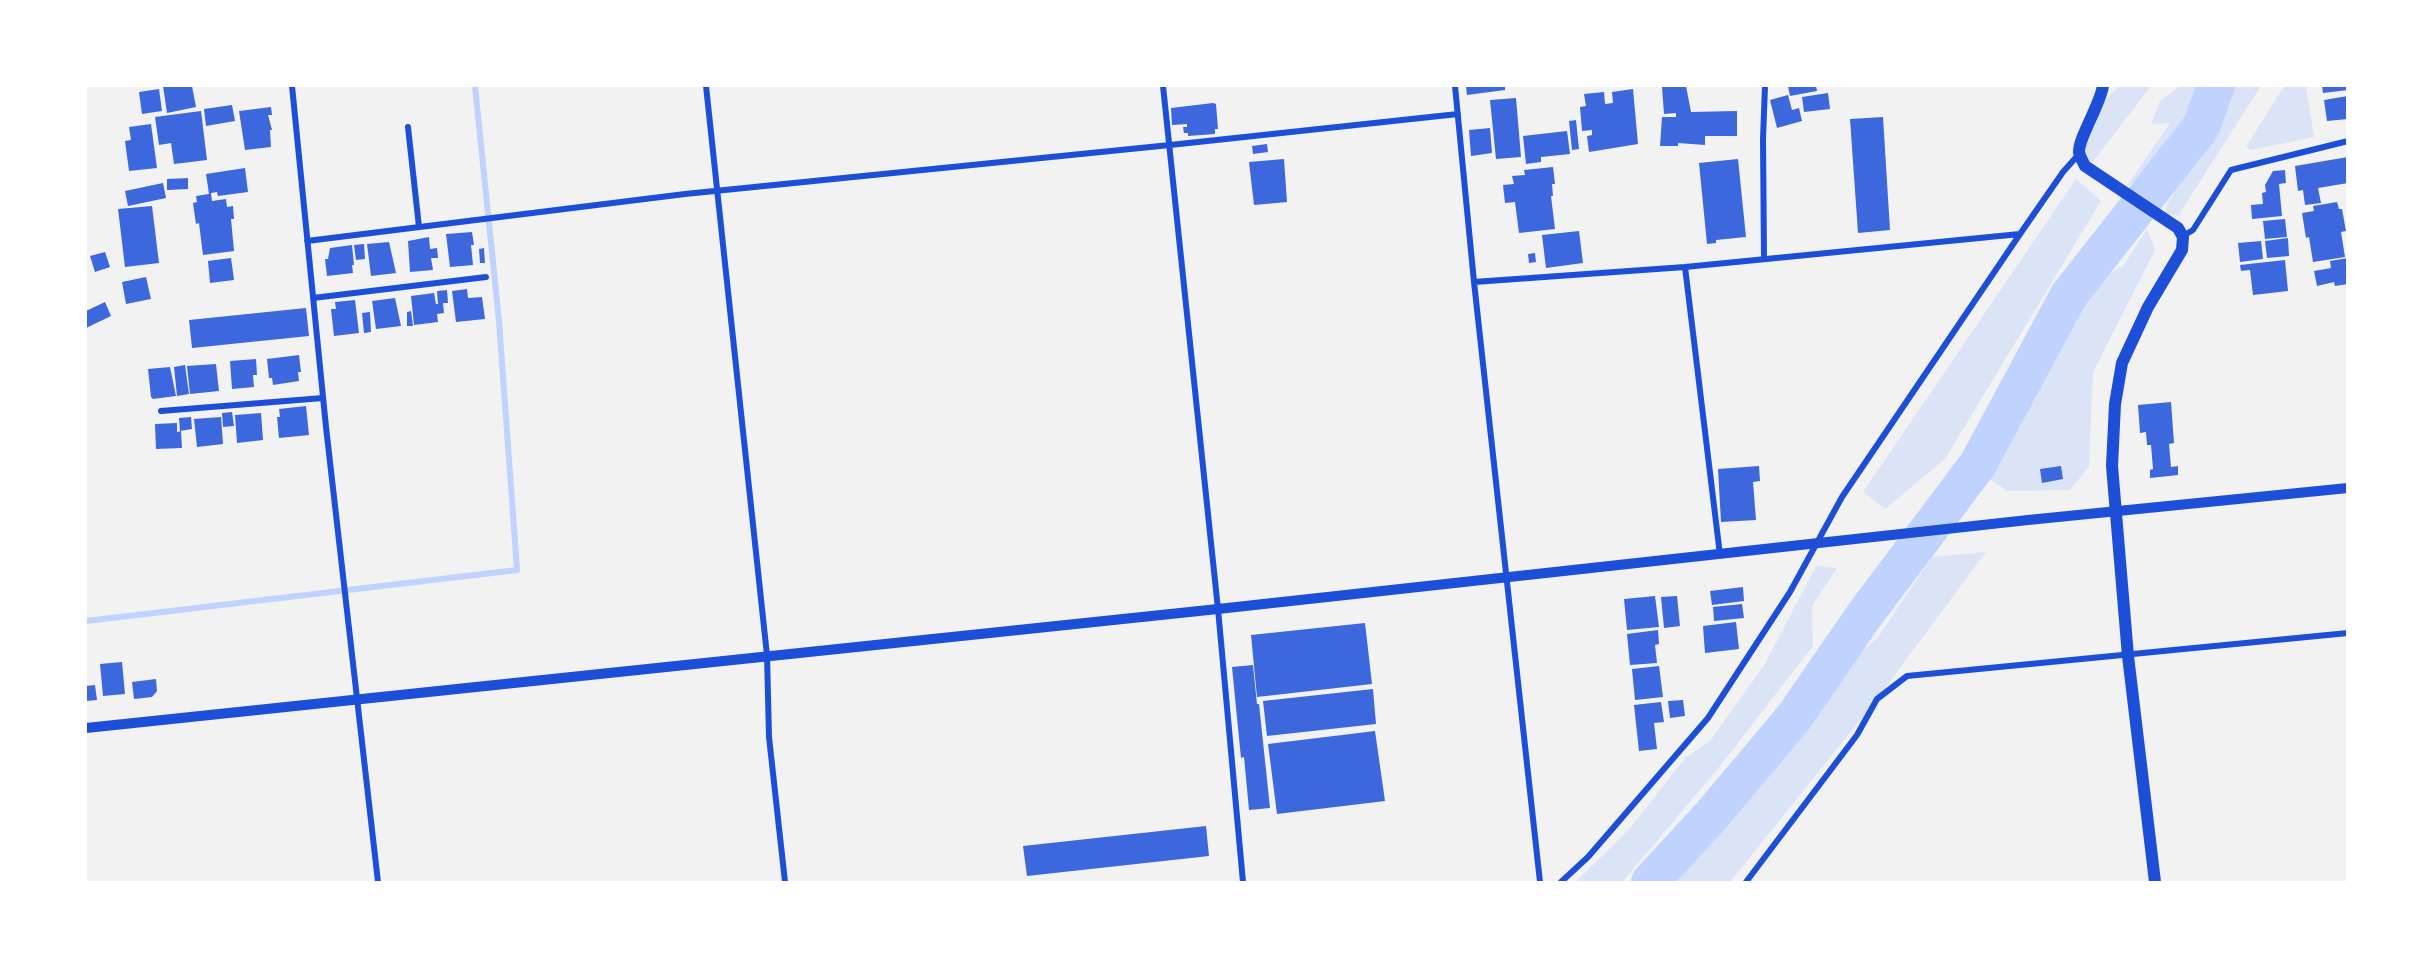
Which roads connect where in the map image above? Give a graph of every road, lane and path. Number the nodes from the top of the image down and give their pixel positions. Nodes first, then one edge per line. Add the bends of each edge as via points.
1 (292, 86) edge
2 (706, 86) edge
3 (1163, 86) edge
4 (1455, 86) edge
5 (1765, 86) edge
6 (2103, 86) edge
7 (1458, 114) junction
8 (408, 127) dead end
9 (2348, 141) edge
10 (1170, 145) junction
11 (2079, 153) junction
12 (717, 192) junction
13 (418, 227) junction
14 (2180, 233) junction
15 (2020, 234) junction
16 (308, 241) junction
17 (1764, 257) junction
18 (1685, 267) junction
19 (486, 277) dead end
20 (1474, 282) junction
21 (313, 298) junction
22 (323, 398) junction
23 (161, 411) dead end
24 (2348, 488) edge
25 (2117, 511) junction
26 (1816, 543) junction
27 (1720, 555) junction
28 (1506, 576) junction
29 (1218, 609) junction
30 (2348, 633) edge
31 (767, 655) junction
32 (2128, 656) junction
33 (357, 700) junction
34 (86, 728) edge
35 (378, 882) edge
36 (785, 882) edge
37 (1243, 882) edge
38 (1540, 882) edge
39 (1561, 882) edge
40 (1746, 882) edge
41 (2155, 882) edge

1 - 16 street
2 - 12 street
3 - 10 street
4 - 7 street
5 - 17 street
6 - 11 main road
7 - 10 street
7 - 20 street
8 - 13 street
9 - 14 street via 2231,170 2193,230
10 - 12 street
10 - 29 street
11 - 14 main road via 2085,166
11 - 15 street
12 - 13 street
12 - 31 street
13 - 16 street
14 - 25 main road via 2182,250 2148,307 2122,363 2115,404 2112,466
15 - 17 street
15 - 26 street via 1842,497
16 - 21 street
17 - 18 street
18 - 20 street
18 - 27 street
19 - 21 street
20 - 28 street
21 - 22 street
22 - 23 street
22 - 33 street
24 - 25 street
25 - 26 street
25 - 32 main road
26 - 27 street
26 - 39 street via 1790,592 1707,718 1588,857
27 - 28 street
28 - 29 street
28 - 38 street
29 - 31 street
29 - 37 street
30 - 32 street
31 - 33 street
31 - 36 street via 769,737
32 - 40 street via 1907,676 1877,699 1857,735
32 - 41 main road
33 - 34 street
33 - 35 street

